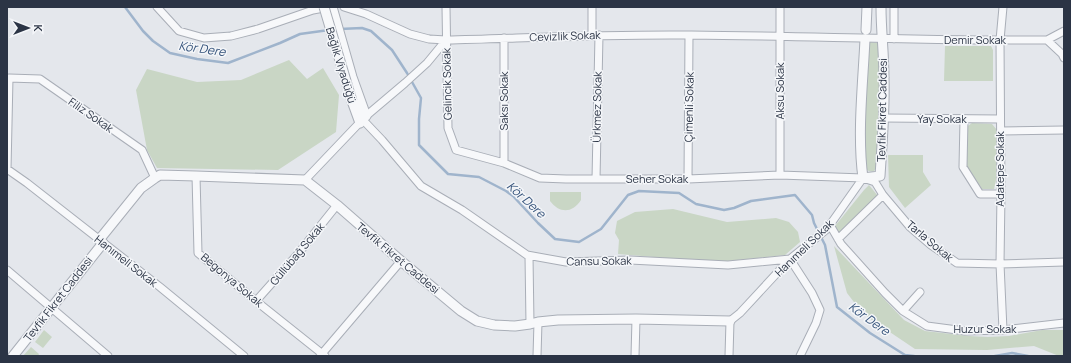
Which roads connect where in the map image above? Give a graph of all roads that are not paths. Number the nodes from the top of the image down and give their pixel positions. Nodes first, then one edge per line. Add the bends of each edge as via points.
1 (157, 7) edge
2 (324, 7) edge
3 (331, 7) edge
4 (344, 7) edge
5 (446, 7) edge
6 (592, 7) edge
7 (780, 7) edge
8 (867, 7) edge
9 (881, 7) edge
10 (894, 7) edge
11 (1002, 7) edge
12 (1064, 31) edge
13 (866, 34) junction
14 (596, 35) junction
15 (689, 35) junction
16 (780, 37) junction
17 (504, 38) junction
18 (883, 39) junction
19 (894, 39) junction
20 (446, 40) junction
21 (1000, 40) junction
22 (1047, 40) junction
23 (1064, 58) edge
24 (356, 100) junction
25 (883, 118) junction
26 (964, 119) junction
27 (1000, 119) junction
28 (363, 120) junction
29 (1001, 130) junction
30 (1064, 130) edge
31 (456, 150) joint
32 (504, 163) junction
33 (7, 169) edge
34 (780, 175) junction
35 (196, 176) junction
36 (155, 178) junction
37 (863, 178) junction
38 (596, 179) junction
39 (688, 179) junction
40 (305, 180) junction
41 (1001, 194) junction
42 (883, 195) junction
43 (337, 206) junction
44 (828, 227) junction
45 (838, 239) junction
46 (101, 241) junction
47 (529, 256) junction
48 (790, 259) junction
49 (401, 261) junction
50 (1064, 262) edge
51 (1000, 264) junction
52 (7, 270) edge
53 (920, 292) dead end
54 (256, 301) junction
55 (52, 308) junction
56 (903, 311) junction
57 (636, 319) junction
58 (730, 321) junction
59 (534, 323) junction
60 (1064, 324) edge
61 (1003, 330) junction
62 (322, 355) edge
63 (14, 356) edge
64 (108, 356) edge
65 (244, 356) edge
66 (536, 356) edge
67 (635, 356) edge
68 (729, 356) edge
69 (800, 356) edge

1 - 3 street via 179,31 204,38 231,36 313,10
2 - 24 street, Bağlık Viyadüğü, bridge
3 - 24 street, Bağlık Viyadüğü
4 - 20 street, Cevizlik Sokak via 410,34
5 - 20 street, Gelincik Sokak
6 - 14 street, Ürkmez Sokak
7 - 16 street, Aksu Sokak
8 - 13 street, Tevfik Fikret Caddesi
9 - 18 street, Tevfik Fikret Caddesi
10 - 19 street
11 - 21 street, Adatepe Sokak
12 - 22 street, Demir Sokak
13 - 16 street, Cevizlik Sokak
13 - 18 street, Cevizlik Sokak
13 - 37 street, Tevfik Fikret Caddesi via 861,111
14 - 15 street, Cevizlik Sokak
14 - 17 street, Cevizlik Sokak
14 - 38 street, Ürkmez Sokak
15 - 16 street, Cevizlik Sokak
15 - 39 street, Çimenli Sokak
16 - 34 street, Aksu Sokak
17 - 20 street, Cevizlik Sokak
17 - 32 street, Saksı Sokak
18 - 19 street, Demir Sokak
18 - 25 street, Tevfik Fikret Caddesi
19 - 21 street, Demir Sokak
20 - 28 street via 427,63
20 - 31 street, Gelincik Sokak via 448,128
21 - 22 street, Demir Sokak
21 - 27 street, Adatepe Sokak
22 - 23 street
24 - 28 street, Bağlık Viyadüğü
25 - 26 street, Yay Sokak
25 - 37 street, Tevfik Fikret Caddesi via 880,176
26 - 27 street, Yay Sokak
26 - 41 street via 963,167 980,194
27 - 29 street, Adatepe Sokak
28 - 40 street
28 - 47 street, Cansu Sokak via 421,186 462,210
29 - 30 street
29 - 41 street, Adatepe Sokak
31 - 32 street, Seher Sokak
32 - 38 street, Seher Sokak via 540,178
33 - 36 street, Filiz Sokak via 9,78 40,79 142,150
33 - 46 street, Hanımeli Sokak
34 - 37 street, Seher Sokak
34 - 39 street, Seher Sokak
35 - 36 street, Tevfik Fikret Caddesi via 160,175
35 - 40 street, Tevfik Fikret Caddesi
35 - 54 street, Begonya Sokak via 198,253
36 - 46 street, Tevfik Fikret Caddesi via 141,188
37 - 42 street, Tarla Sokak via 875,182
37 - 44 street, Hanımeli Sokak
38 - 39 street, Seher Sokak
40 - 43 street, Tevfik Fikret Caddesi
41 - 51 street, Adatepe Sokak
42 - 45 street
42 - 51 street, Tarla Sokak via 910,227 957,264
43 - 49 street, Tevfik Fikret Caddesi
43 - 54 street, Güllübağ Sokak
44 - 45 street, Huzur Sokak
44 - 48 street, Hanımeli Sokak
45 - 56 street, Huzur Sokak
46 - 55 street, Tevfik Fikret Caddesi
46 - 65 street, Hanımeli Sokak
47 - 48 street, Cansu Sokak via 566,262 630,260 728,265
47 - 59 street
48 - 58 street, Hanımeli Sokak
48 - 69 street via 820,310
49 - 59 street, Tevfik Fikret Caddesi via 461,311 477,321 515,326
49 - 62 street
50 - 51 street, Tarla Sokak
51 - 61 street, Adatepe Sokak
52 - 55 street
53 - 56 street
54 - 62 street, Begonya Sokak
55 - 63 street, Tevfik Fikret Caddesi
55 - 64 street
56 - 61 street, Huzur Sokak via 927,326 965,331
57 - 58 street, Tevfik Fikret Caddesi
57 - 59 street, Tevfik Fikret Caddesi via 558,320
57 - 67 street
58 - 68 street
59 - 66 street
60 - 61 street, Huzur Sokak

